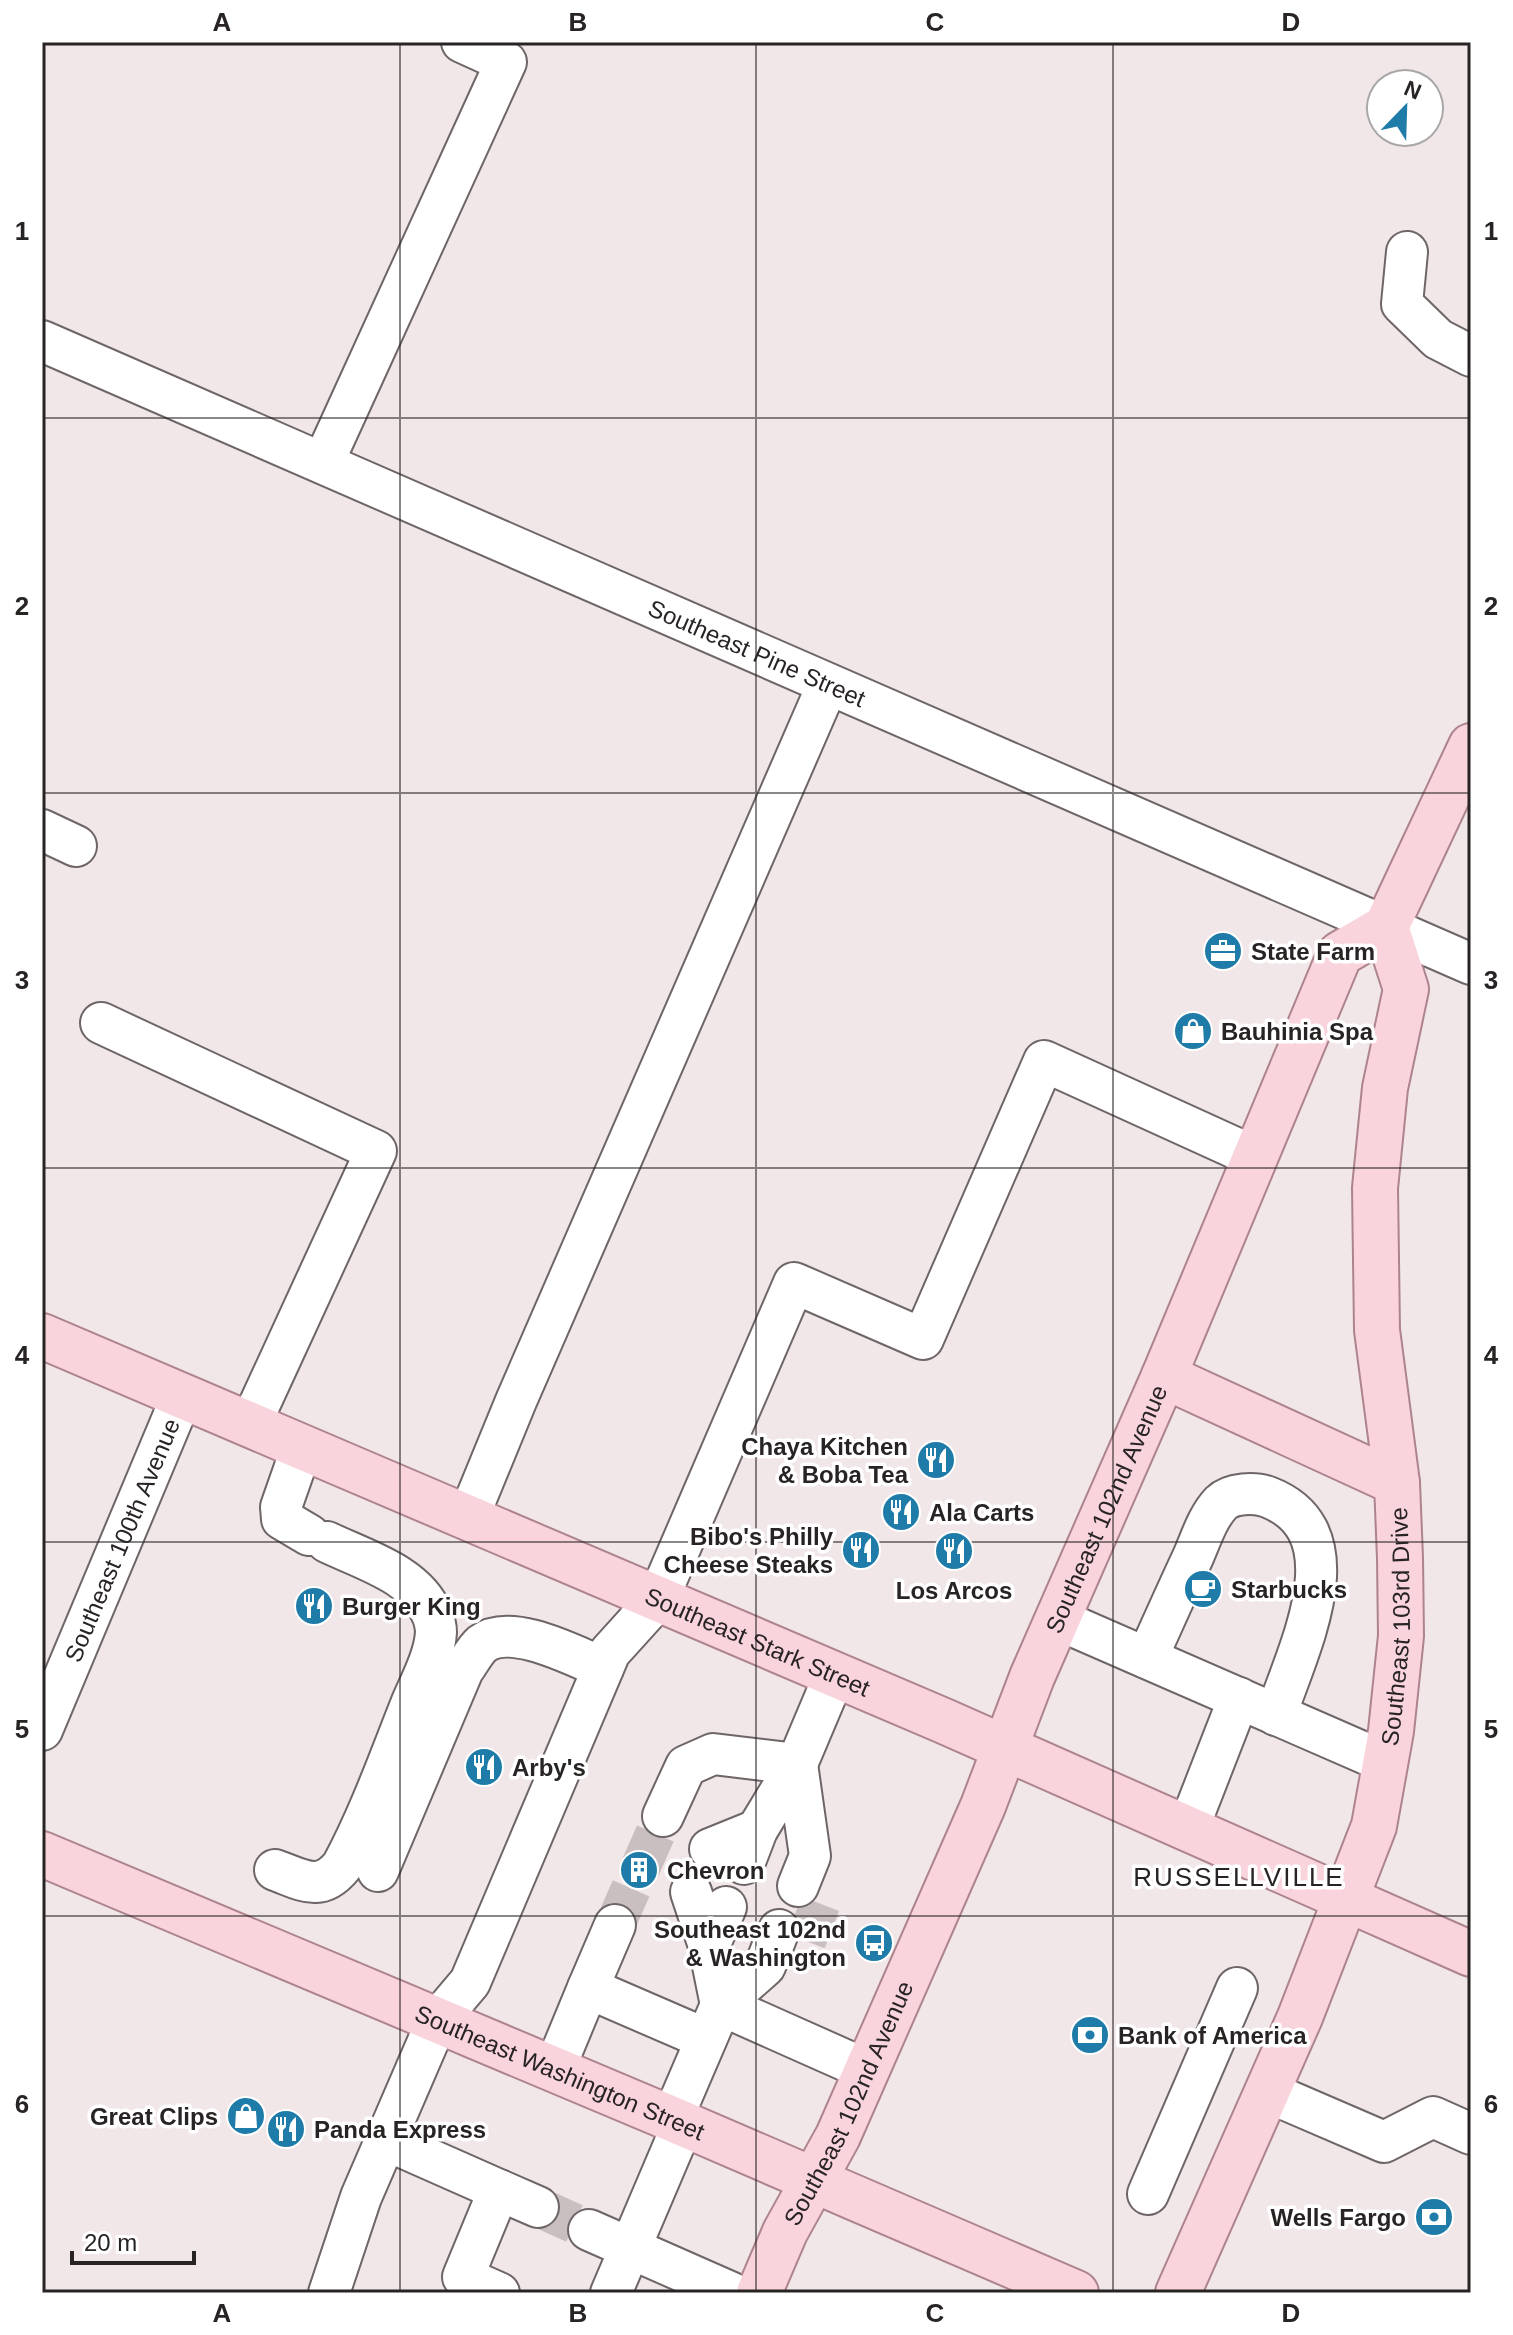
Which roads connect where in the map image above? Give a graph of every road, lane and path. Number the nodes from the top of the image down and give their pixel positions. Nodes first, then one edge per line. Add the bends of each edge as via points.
1 (462, 42) edge
2 (1407, 252) dead end
3 (42, 341) edge
4 (1471, 356) edge
5 (323, 463) junction
6 (828, 684) junction
7 (1471, 746) edge
8 (1386, 927) junction
9 (1471, 964) edge
10 (101, 1023) dead end
11 (1255, 1157) junction
12 (42, 1336) edge
13 (1164, 1376) junction
14 (182, 1396) junction
15 (250, 1425) junction
16 (302, 1447) junction
17 (1397, 1483) junction
18 (468, 1518) junction
19 (658, 1599) junction
20 (1057, 1619) junction
21 (1147, 1658) junction
22 (603, 1668) junction
23 (835, 1674) junction
24 (1239, 1698) junction
25 (1276, 1715) junction
26 (42, 1730) edge
27 (1005, 1748) junction
28 (1385, 1762) junction
29 (797, 1764) junction
30 (663, 1816) tunnel mouth
31 (1188, 1829) junction
32 (737, 1847) dead end
33 (42, 1854) edge
34 (275, 1870) dead end
35 (378, 1871) dead end
36 (810, 1880) tunnel mouth
37 (1346, 1899) junction
38 (708, 1900) dead end
39 (615, 1925) tunnel mouth
40 (784, 1946) tunnel mouth
41 (1471, 1954) edge
42 (588, 1988) junction
43 (1237, 1988) dead end
44 (437, 2021) junction
45 (714, 2022) junction
46 (554, 2070) junction
47 (867, 2070) junction
48 (1268, 2092) junction
49 (677, 2121) junction
50 (1471, 2134) edge
51 (386, 2140) junction
52 (814, 2179) junction
53 (499, 2190) junction
54 (1148, 2194) dead end
55 (538, 2207) tunnel mouth
56 (589, 2230) tunnel mouth
57 (630, 2248) junction
58 (329, 2293) edge
59 (499, 2293) edge
60 (611, 2293) edge
61 (732, 2293) edge
62 (759, 2293) edge
63 (1076, 2293) edge
64 (1178, 2293) edge

1 - 5 street via 506,62
2 - 4 street via 1402,304 1438,339
3 - 5 street, Southeast Pine Street
5 - 6 street, Southeast Pine Street
6 - 8 street, Southeast Pine Street
6 - 18 street
7 - 8 main road
8 - 9 street, Southeast Pine Street
8 - 11 main road, Southeast 102nd Avenue via 1340,954
8 - 17 main road, Southeast 103rd Drive via 1406,989 1385,1088 1375,1188 1377,1330
10 - 15 street via 376,1151
11 - 13 main road, Southeast 102nd Avenue
11 - 19 street via 1044,1061 923,1339 794,1283
12 - 14 main road, Southeast Stark Street
13 - 17 main road
13 - 20 main road, Southeast 102nd Avenue
14 - 15 main road, Southeast Stark Street
14 - 26 street, Southeast 100th Avenue
15 - 16 main road, Southeast Stark Street
16 - 18 main road, Southeast Stark Street
16 - 34 street via 281,1507 282,1519 410,1585 424,1599 436,1632 400,1734 342,1866 322,1883
17 - 28 main road, Southeast 103rd Drive via 1401,1636
18 - 19 main road, Southeast Stark Street
19 - 22 street via 610,1652
19 - 23 main road, Southeast Stark Street
20 - 21 street
20 - 27 main road, Southeast 102nd Avenue
21 - 24 street
21 - 25 street via 1223,1501 1263,1495 1282,1503 1301,1517 1311,1535 1317,1581
22 - 35 street via 508,1636 483,1644 463,1670
22 - 44 street via 470,1982
23 - 27 main road, Southeast Stark Street
23 - 29 street
24 - 25 street
24 - 31 street
25 - 28 street
27 - 31 main road, Southeast Stark Street
27 - 47 main road, Southeast 102nd Avenue
28 - 37 main road, Southeast 103rd Drive via 1374,1826
29 - 30 street via 713,1754 686,1766
29 - 32 street
29 - 36 street
31 - 37 main road, Southeast Stark Street
33 - 44 main road, Southeast Washington Street
37 - 41 main road, Southeast Stark Street
37 - 48 main road, Southeast 103rd Drive
38 - 45 street
39 - 42 street
40 - 45 street
42 - 45 street
42 - 46 street
43 - 54 street
44 - 46 main road, Southeast Washington Street
44 - 51 street
45 - 47 street
45 - 49 street
46 - 49 main road, Southeast Washington Street
47 - 52 main road, Southeast 102nd Avenue
48 - 50 street via 1384,2142 1433,2117
48 - 64 main road, Southeast 103rd Drive
49 - 52 main road, Southeast Washington Street
49 - 57 street
51 - 53 street
51 - 58 street
52 - 62 main road, Southeast 102nd Avenue
52 - 63 main road, Southeast Washington Street
53 - 55 street
53 - 59 street via 463,2277
56 - 57 street
57 - 60 street
57 - 61 street

